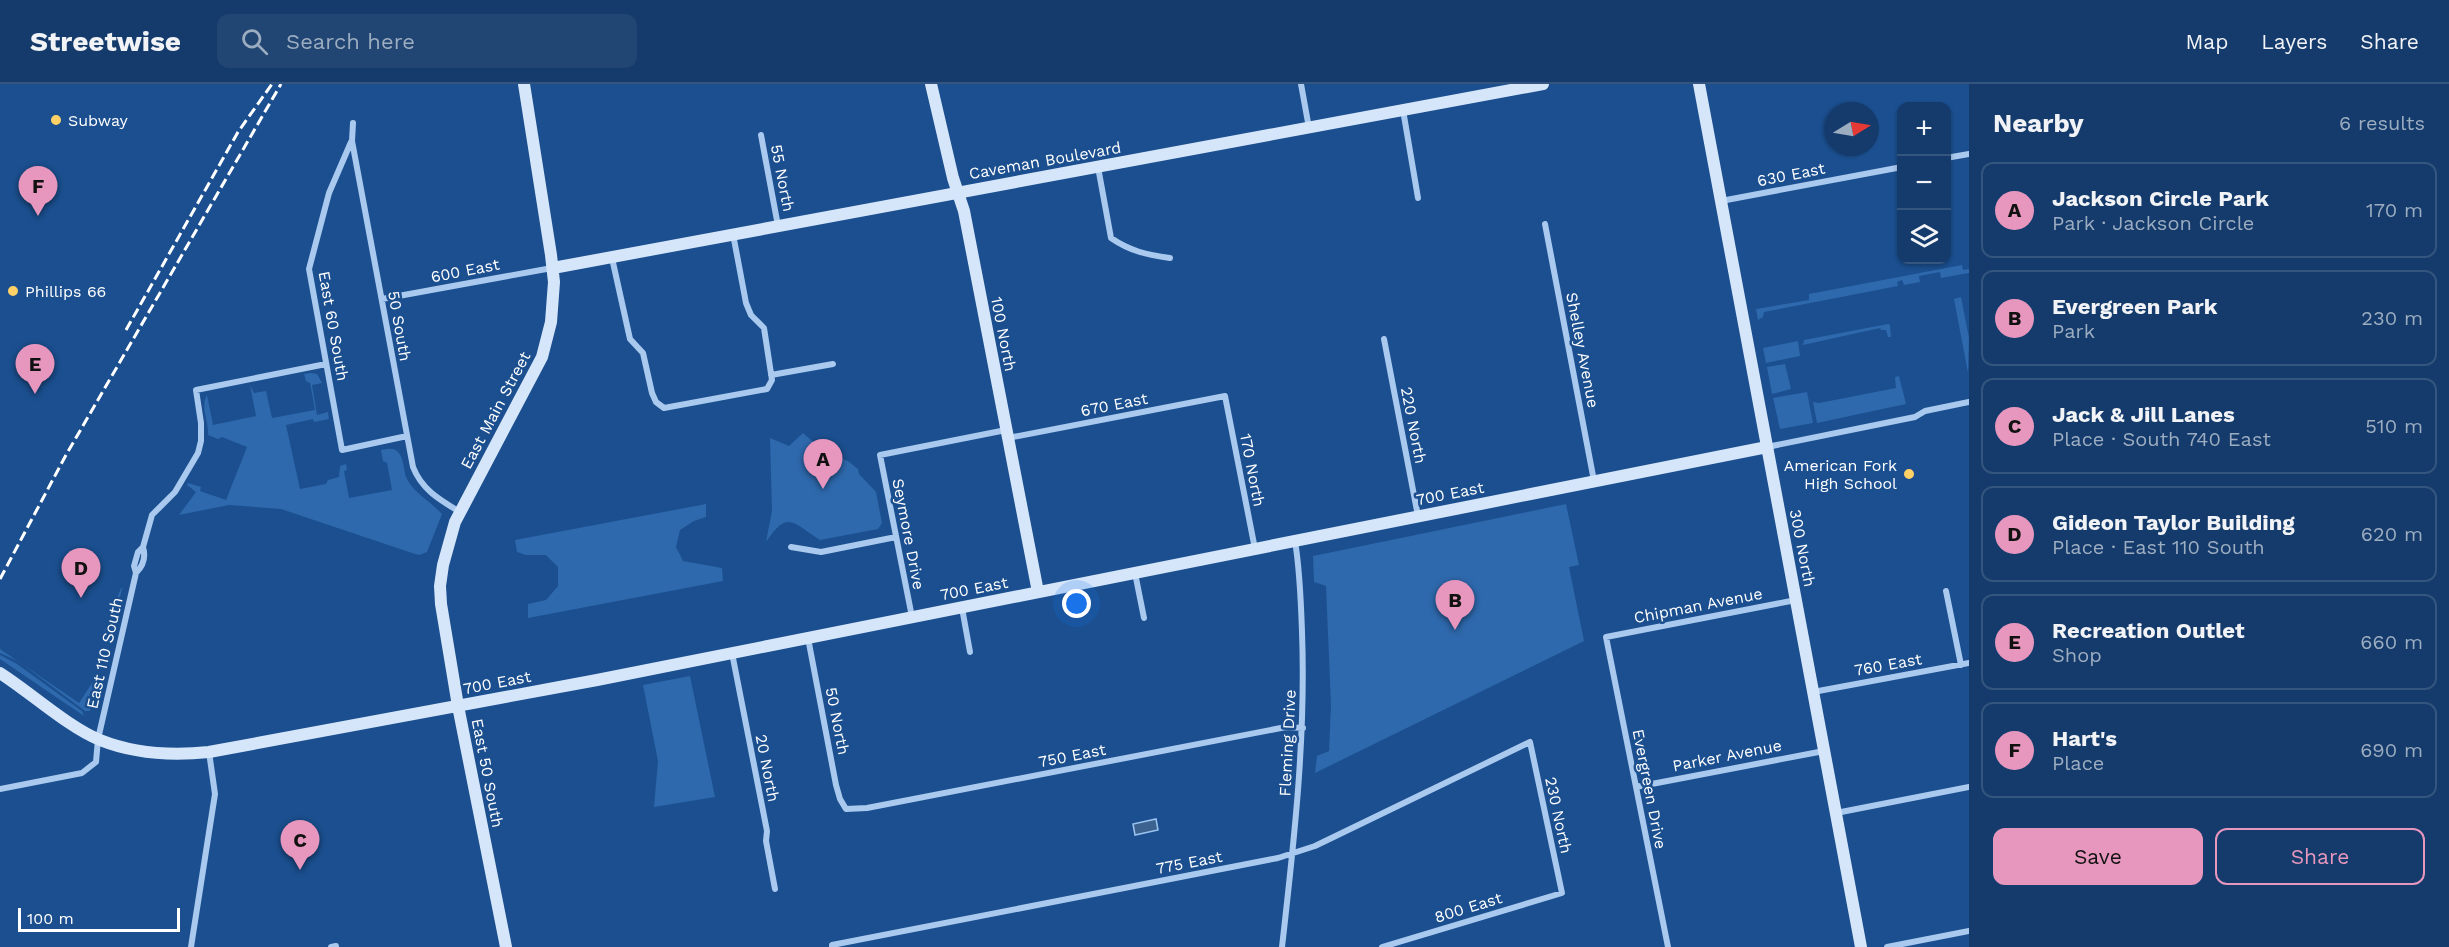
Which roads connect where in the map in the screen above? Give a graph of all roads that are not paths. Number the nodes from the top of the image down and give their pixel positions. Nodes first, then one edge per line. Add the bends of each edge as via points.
1 (524, 84) edge
2 (931, 84) edge
3 (1301, 84) edge
4 (1543, 84) edge
5 (1699, 84) edge
6 (1403, 110) junction
7 (352, 123) dead end
8 (1309, 128) junction
9 (761, 135) dead end
10 (352, 141) junction
11 (1969, 154) edge
12 (1951, 157) edge
13 (1098, 167) junction
14 (1897, 168) edge
15 (958, 193) junction
16 (1418, 198) dead end
17 (1721, 201) junction
18 (1545, 224) dead end
19 (778, 226) junction
20 (733, 234) junction
21 (612, 257) junction
22 (1170, 258) dead end
23 (553, 268) junction
24 (382, 299) junction
25 (1384, 339) dead end
26 (326, 364) junction
27 (833, 364) dead end
28 (772, 378) junction
29 (1225, 396) joint
30 (1969, 402) edge
31 (1007, 434) junction
32 (407, 436) junction
33 (1767, 447) junction
34 (880, 455) joint
35 (1594, 481) junction
36 (460, 513) junction
37 (1418, 516) junction
38 (896, 537) junction
39 (1295, 541) junction
40 (791, 547) dead end
41 (1255, 549) junction
42 (1135, 573) junction
43 (1946, 591) dead end
44 (1038, 592) junction
45 (1796, 600) junction
46 (441, 604) joint
47 (962, 607) junction
48 (912, 617) junction
49 (1144, 618) dead end
50 (1606, 636) joint
51 (808, 638) junction
52 (970, 652) dead end
53 (732, 653) junction
54 (1969, 663) edge
55 (1960, 665) junction
56 (0, 673) edge
57 (1813, 692) junction
58 (458, 706) junction
59 (1302, 729) junction
60 (98, 740) junction
61 (1530, 742) joint
62 (1824, 751) junction
63 (209, 752) junction
64 (1636, 787) junction
65 (1969, 787) edge
66 (0, 789) edge
67 (846, 809) joint
68 (1836, 813) junction
69 (1292, 854) junction
70 (775, 889) dead end
71 (1562, 893) joint
72 (1969, 930) edge
73 (832, 946) edge
74 (191, 947) edge
75 (506, 947) edge
76 (1282, 947) edge
77 (1382, 947) edge
78 (1668, 947) edge
79 (1861, 947) edge
80 (1887, 947) edge

1 - 23 street, East Main Street
2 - 15 street, 100 North
3 - 8 street
4 - 6 street, Caveman Boulevard
5 - 17 street, 300 North
6 - 8 street, Caveman Boulevard
6 - 16 street
7 - 10 street, 50 South
8 - 13 street, Caveman Boulevard
9 - 19 street, 55 North
10 - 24 street, 50 South
10 - 26 street, East 60 South via 329,193 309,269
11 - 12 street
13 - 15 street, Caveman Boulevard
13 - 22 street via 1111,238 1145,255
14 - 17 street, 630 East
15 - 19 street, Caveman Boulevard
15 - 31 street, 100 North
17 - 33 street, 300 North
18 - 35 street, Shelley Avenue
19 - 20 street, Caveman Boulevard
20 - 21 street, Caveman Boulevard
20 - 28 street via 746,303 764,328
21 - 23 street, Caveman Boulevard
21 - 28 street via 630,339 644,353 652,393 663,408 767,390
23 - 24 street, 600 East
23 - 36 street, East Main Street via 551,322 542,357
24 - 32 street, 50 South
25 - 37 street, 220 North
26 - 32 street, East 60 South via 342,450
26 - 60 street, East 110 South via 196,390 201,423 198,453 175,492 152,515 138,552
27 - 28 street
29 - 31 street, 670 East
29 - 41 street, 170 North
30 - 33 street, 700 East
31 - 34 street, 670 East
31 - 44 street, 100 North
32 - 36 street, 50 South via 418,479
33 - 35 street, 700 East
33 - 45 street, 300 North
34 - 38 street, Seymore Drive
35 - 37 street, 700 East
36 - 46 street, East Main Street via 443,565
37 - 39 street, 700 East
38 - 40 street via 821,552
38 - 48 street, Seymore Drive
39 - 41 street, 700 East
39 - 59 street, Fleming Drive via 1302,616
41 - 42 street, 700 East
42 - 44 street, 700 East
42 - 49 street
43 - 55 street
44 - 47 street, 700 East
45 - 50 street, Chipman Avenue
45 - 57 street, 300 North
46 - 58 street, East 50 South
47 - 48 street, 700 East
47 - 52 street
48 - 51 street, 700 East
50 - 64 street, Evergreen Drive
51 - 53 street, 700 East
51 - 67 street, 50 North via 837,785
53 - 58 street, 700 East
53 - 70 street, 20 North
54 - 55 street, 760 East
55 - 57 street, 760 East
56 - 60 street, 700 East
57 - 62 street, 300 North
58 - 63 street, 700 East
58 - 75 street, East 50 South
59 - 67 street, 750 East via 1286,727
59 - 69 street, Fleming Drive
60 - 63 street, 700 East via 168,755
60 - 66 street, East 110 South via 96,762 82,773
61 - 69 street, 775 East
61 - 71 street, 230 North
62 - 64 street, Parker Avenue
62 - 68 street, 300 North
63 - 74 street via 215,794
64 - 78 street, Evergreen Drive
65 - 68 street
68 - 79 street, 300 North
69 - 73 street, 775 East
69 - 76 street, Fleming Drive
71 - 77 street, 800 East
72 - 80 street

